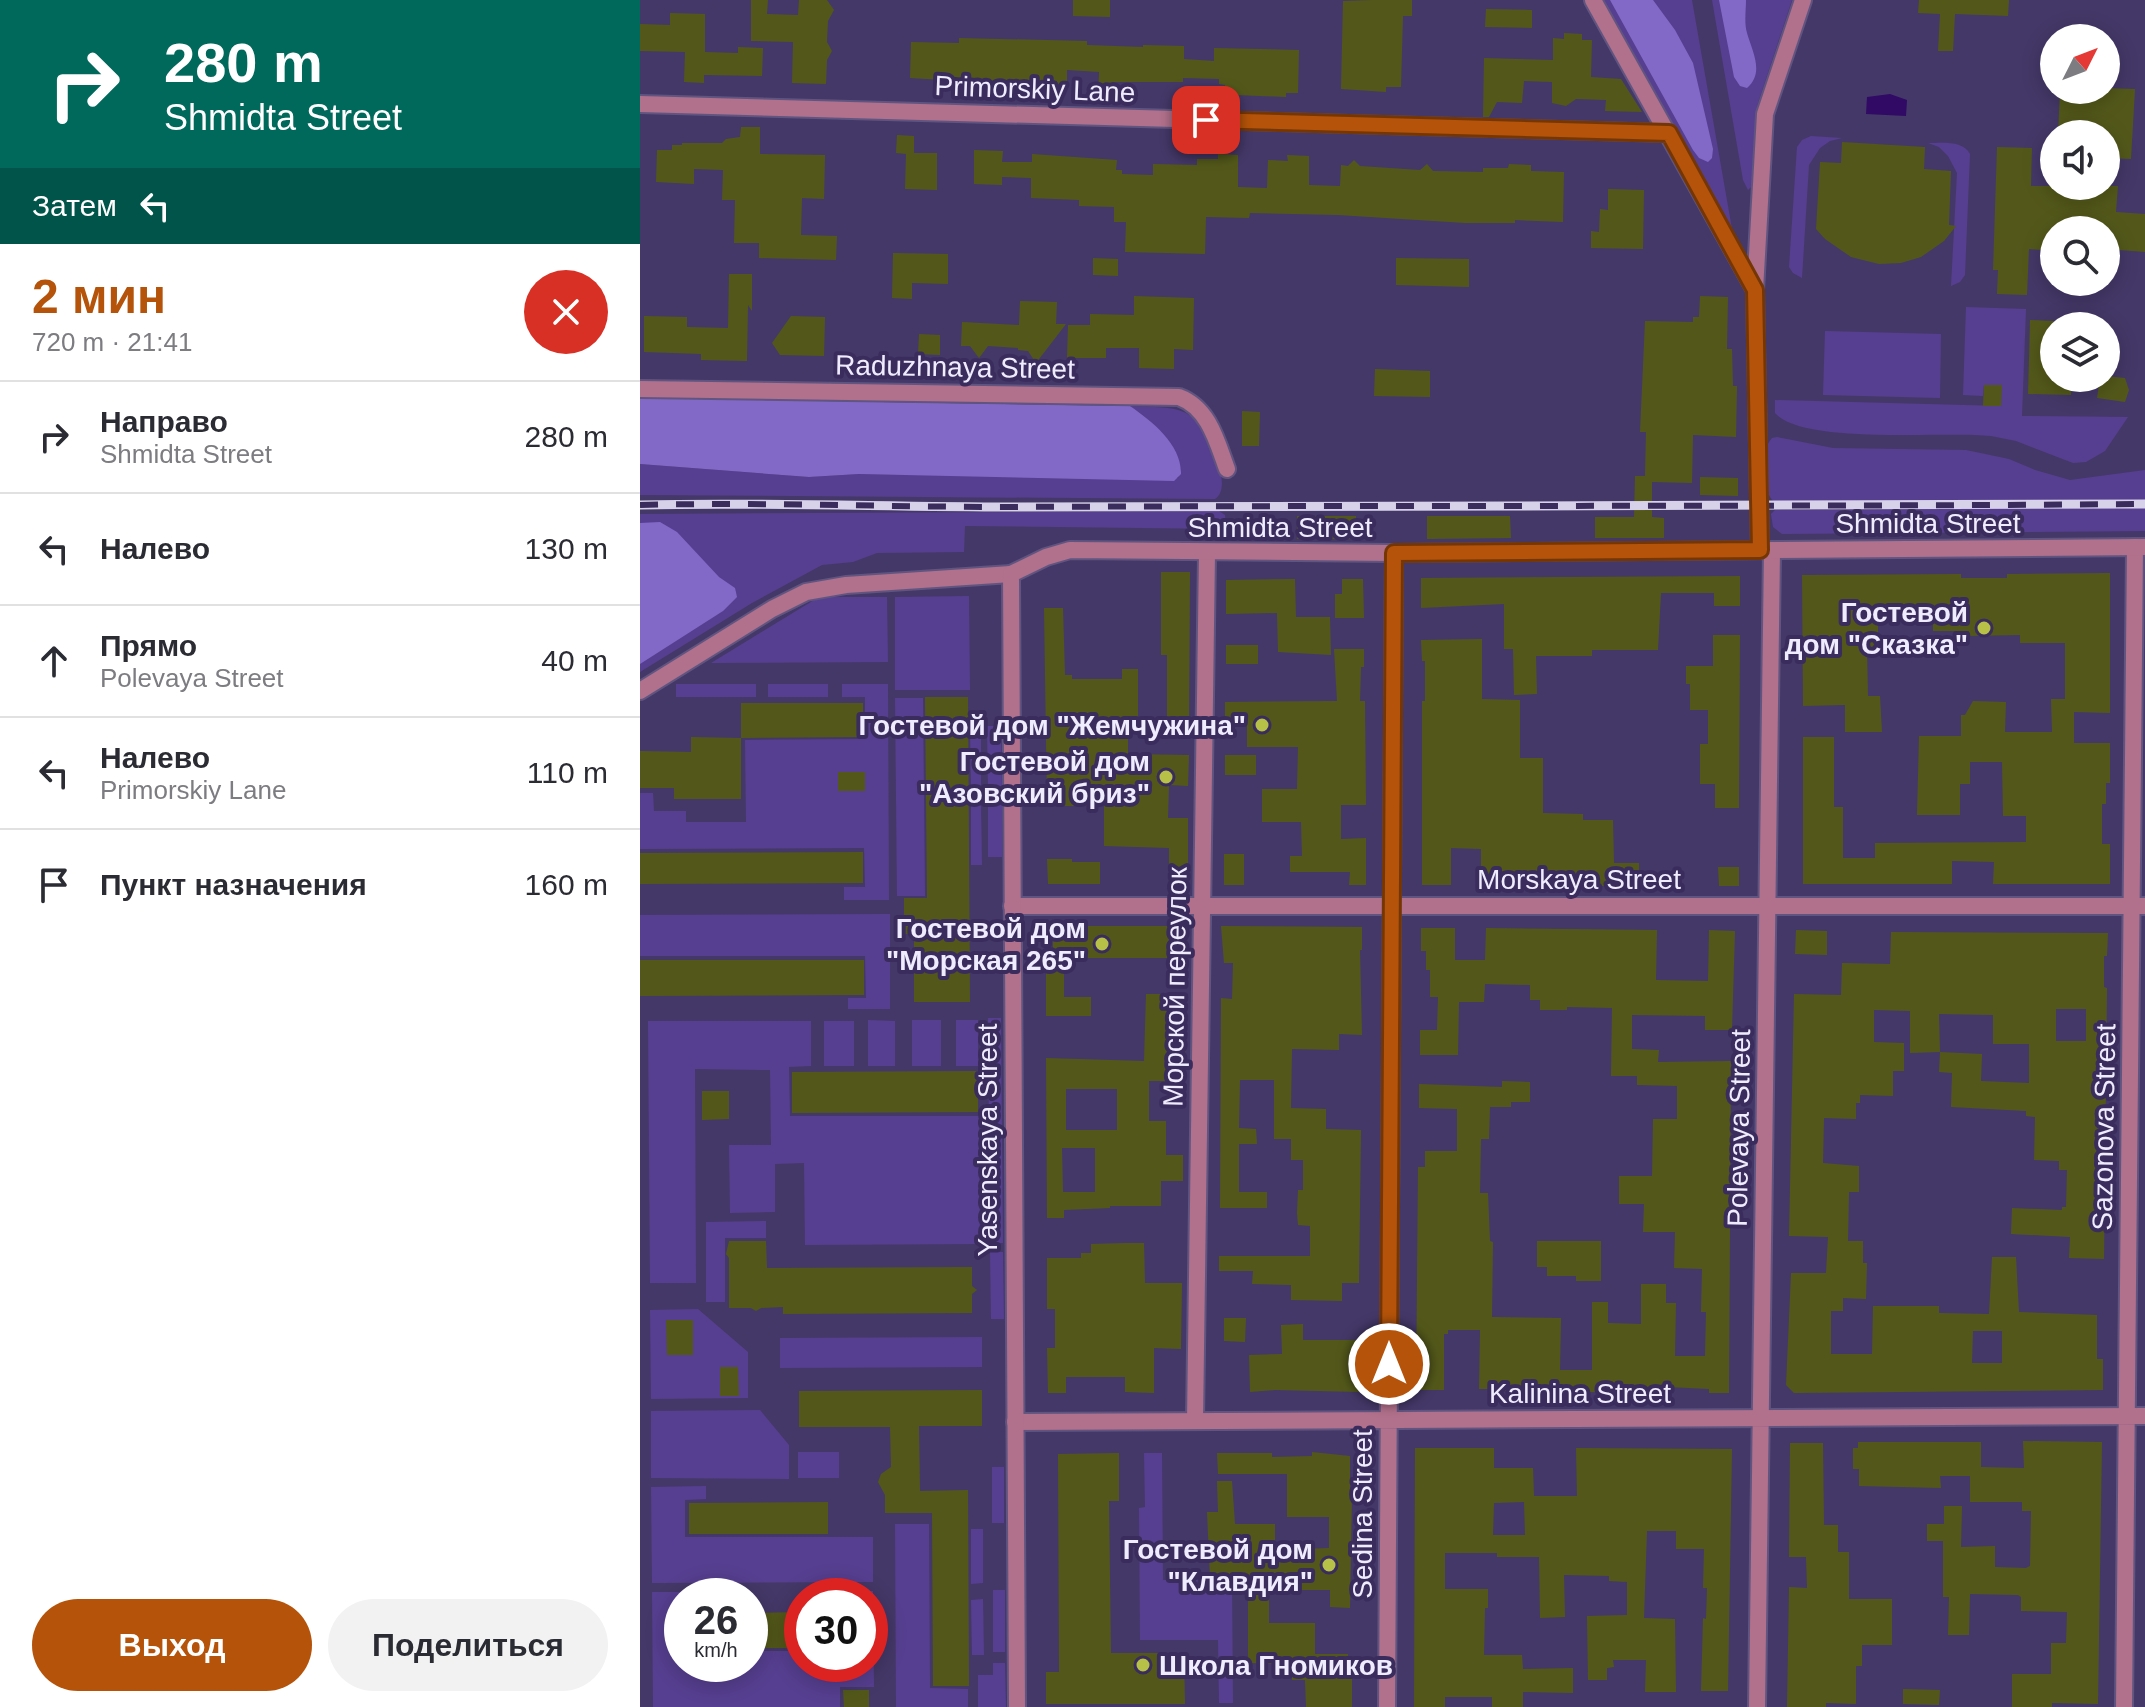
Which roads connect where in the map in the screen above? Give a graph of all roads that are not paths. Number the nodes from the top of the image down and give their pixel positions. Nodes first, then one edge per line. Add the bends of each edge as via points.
1 (1593, 0) edge
2 (1803, 0) edge
3 (640, 104) edge
4 (1669, 133) junction
5 (1755, 290) junction
6 (640, 389) edge
7 (1227, 469) dead end
8 (2140, 547) edge
9 (1766, 550) junction
10 (1207, 553) junction
11 (1394, 553) junction
12 (1011, 574) junction
13 (640, 691) edge
14 (1391, 904) junction
15 (1203, 905) junction
16 (1012, 906) junction
17 (2139, 906) edge
18 (1768, 907) junction
19 (2127, 1416) junction
20 (2145, 1416) edge
21 (1761, 1418) junction
22 (1389, 1420) junction
23 (1195, 1421) junction
24 (1015, 1422) junction
25 (1017, 1707) edge
26 (1387, 1707) edge
27 (1757, 1707) edge
28 (2124, 1707) edge

1 - 4 street
2 - 5 street via 1765,114
3 - 4 street, Primorskiy Lane
4 - 5 street
5 - 9 street, Polevaya Street
6 - 7 street, Raduzhnaya Street via 1179,397 1203,414
8 - 9 street, Shmidta Street
8 - 17 street, Sazonova Street
9 - 11 street, Shmidta Street
9 - 18 street, Polevaya Street
10 - 11 street, Shmidta Street
10 - 12 street, Shmidta Street via 1070,550
10 - 15 street, Морской переулок
11 - 14 street, Sedina Street
12 - 13 street, Shmidta Street via 806,592
12 - 16 street, Yasenskaya Street
14 - 15 street, Morskaya Street
14 - 18 street, Morskaya Street
14 - 22 street, Sedina Street
15 - 16 street, Morskaya Street
15 - 23 street, Морской переулок
16 - 24 street, Yasenskaya Street
17 - 18 street, Morskaya Street
17 - 19 street, Sazonova Street
18 - 21 street, Polevaya Street
19 - 20 street, Kalinina Street
19 - 21 street, Kalinina Street
19 - 28 street, Sazonova Street
21 - 22 street, Kalinina Street
21 - 27 street, Polevaya Street
22 - 23 street, Kalinina Street
22 - 26 street, Sedina Street
23 - 24 street, Kalinina Street
24 - 25 street, Yasenskaya Street

